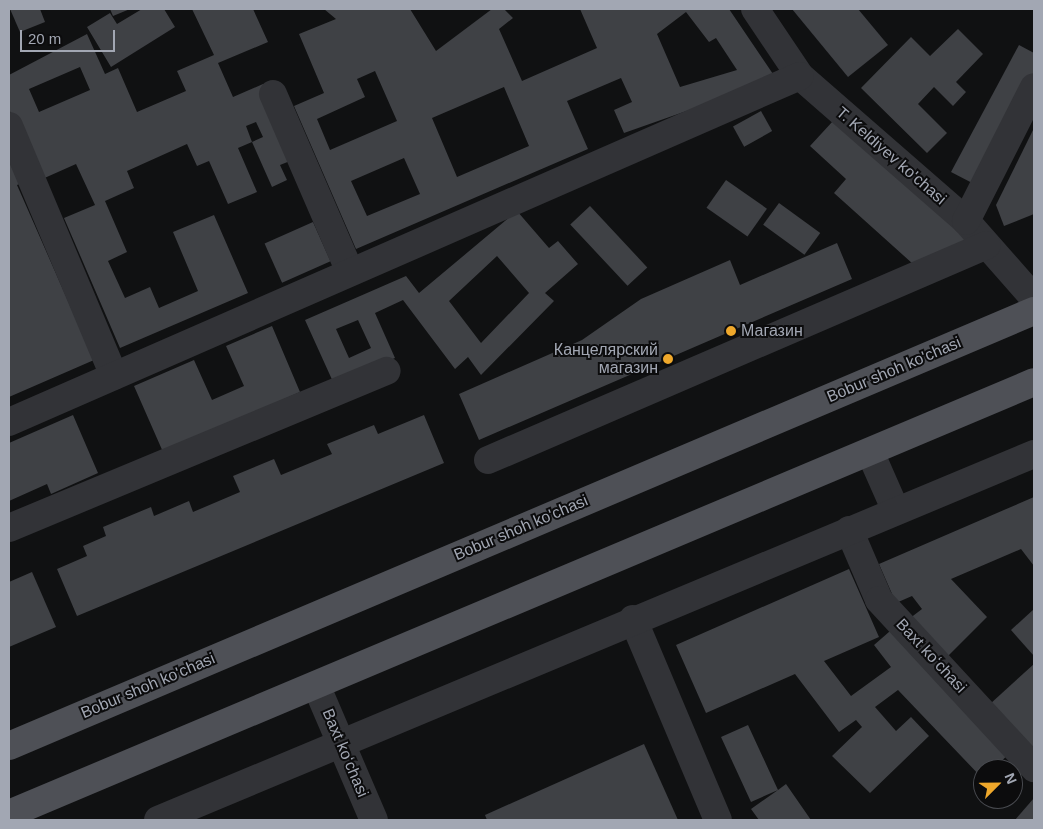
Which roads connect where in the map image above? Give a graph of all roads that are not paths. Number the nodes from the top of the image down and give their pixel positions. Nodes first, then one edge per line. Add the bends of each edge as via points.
1 (755, 9) edge
2 (800, 76) junction
3 (1034, 87) edge
4 (273, 94) dead end
5 (9, 126) edge
6 (966, 221) junction
7 (987, 245) junction
8 (350, 272) junction
9 (1034, 298) edge
10 (1034, 311) edge
11 (387, 371) dead end
12 (114, 376) junction
13 (1034, 382) edge
14 (9, 422) edge
15 (870, 452) junction
16 (1034, 454) edge
17 (488, 460) dead end
18 (896, 511) junction
19 (9, 528) edge
20 (849, 530) junction
21 (633, 619) junction
22 (316, 685) junction
23 (340, 741) junction
24 (9, 746) edge
25 (1034, 768) edge
26 (9, 814) edge
27 (158, 820) edge
28 (374, 820) edge
29 (718, 820) edge

1 - 2 street, T. Keldiyev ko'chasi
2 - 6 street, T. Keldiyev ko'chasi
2 - 8 street
3 - 6 street
4 - 8 street
5 - 12 street
6 - 7 street, T. Keldiyev ko'chasi
7 - 9 street, T. Keldiyev ko'chasi
7 - 17 street
8 - 12 street
10 - 24 main road, Bobur shoh ko'chasi
11 - 19 street
12 - 14 street
13 - 15 main road
15 - 18 street
15 - 22 main road
16 - 18 street
18 - 20 street
20 - 21 street
20 - 25 street, Baxt koʻchasi via 879,600
21 - 23 street
21 - 29 street
22 - 23 street, Baxt koʻchasi
22 - 26 main road
23 - 27 street
23 - 28 street, Baxt koʻchasi

